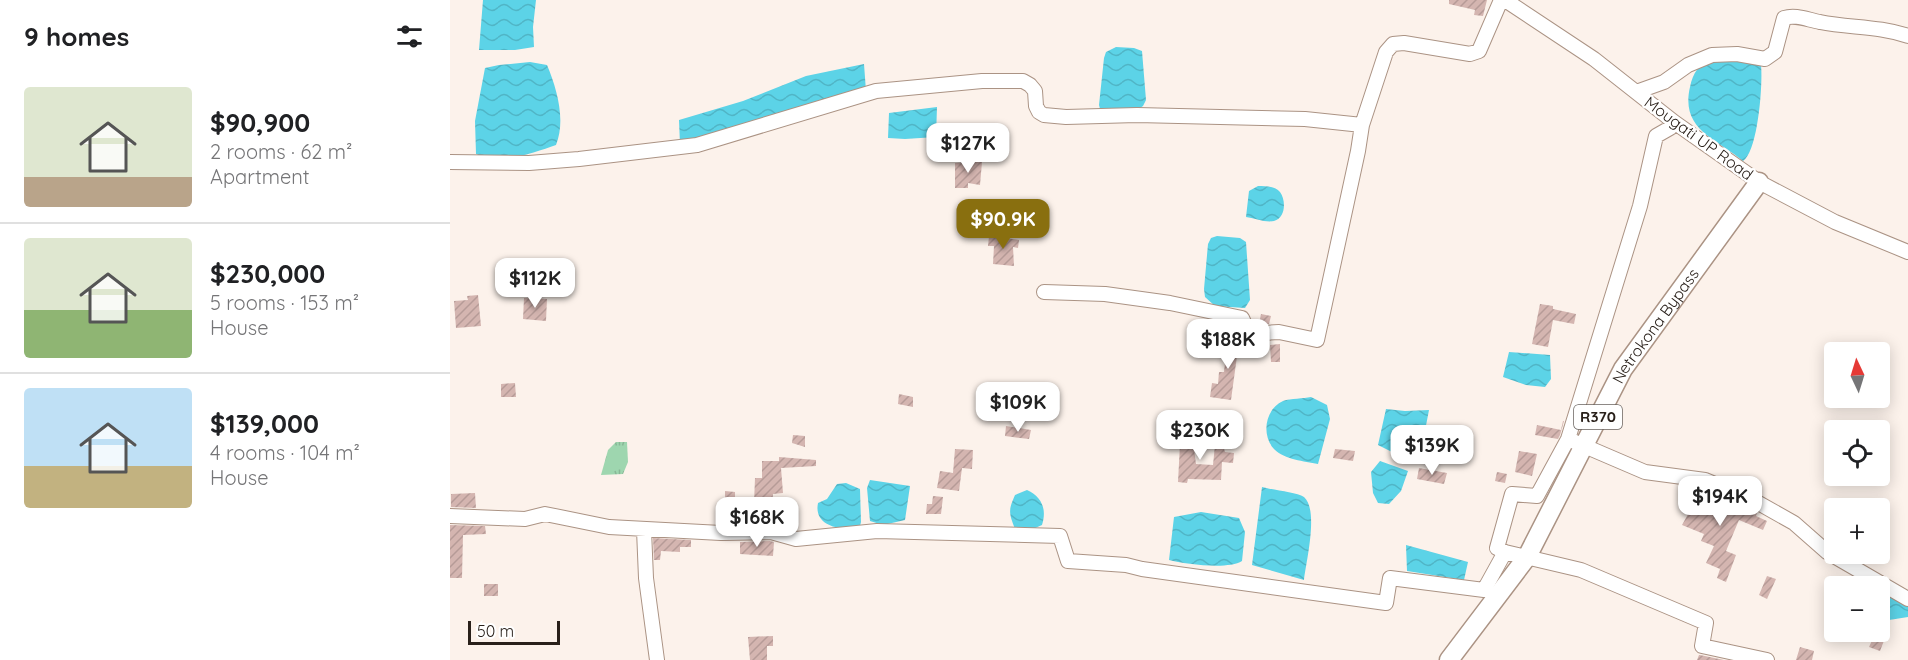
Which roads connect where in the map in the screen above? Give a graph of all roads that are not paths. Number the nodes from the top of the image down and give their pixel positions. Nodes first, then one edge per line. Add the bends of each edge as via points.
1 (1501, 0) edge
2 (1505, 0) edge
3 (1908, 36) edge
4 (1636, 92) junction
5 (1674, 122) junction
6 (1362, 125) junction
7 (450, 162) edge
8 (1759, 182) junction
9 (1908, 252) edge
10 (1044, 292) dead end
11 (1576, 442) junction
12 (450, 516) edge
13 (645, 530) junction
14 (1504, 552) junction
15 (1527, 557) junction
16 (1908, 599) edge
17 (657, 660) edge
18 (1449, 660) edge
19 (1767, 660) edge

1 - 6 street via 1479,51 1470,54 1393,44 1386,52
2 - 4 street, Mougati UP Road
3 - 4 street via 1791,16 1784,18 1775,52 1765,59 1712,55 1688,65 1664,82
4 - 5 street, Mougati UP Road
5 - 8 street, Mougati UP Road
5 - 11 street via 1656,136
6 - 7 street via 1305,119 1044,115 1039,112 1035,91 1023,81 982,81 876,91 697,145 579,159
6 - 10 street via 1317,340 1279,332 1249,334 1242,318 1170,303 1105,294
8 - 9 street, Mougati UP Road via 1835,222
8 - 11 main road, Netrokona Bypass / R370 via 1623,369
11 - 14 street via 1537,496 1512,494 1497,548
11 - 15 main road, Netrokona Bypass / R370
11 - 16 street via 1644,471 1705,480 1755,501 1794,523 1827,552
12 - 13 street via 525,519 545,514
13 - 14 street via 771,532 795,539 877,531 1060,536 1068,561 1126,565 1386,603 1390,578 1484,590
13 - 17 street via 646,578
14 - 15 street
15 - 18 main road, Netrokona Bypass / R370
15 - 19 street via 1581,570 1706,623 1702,646

